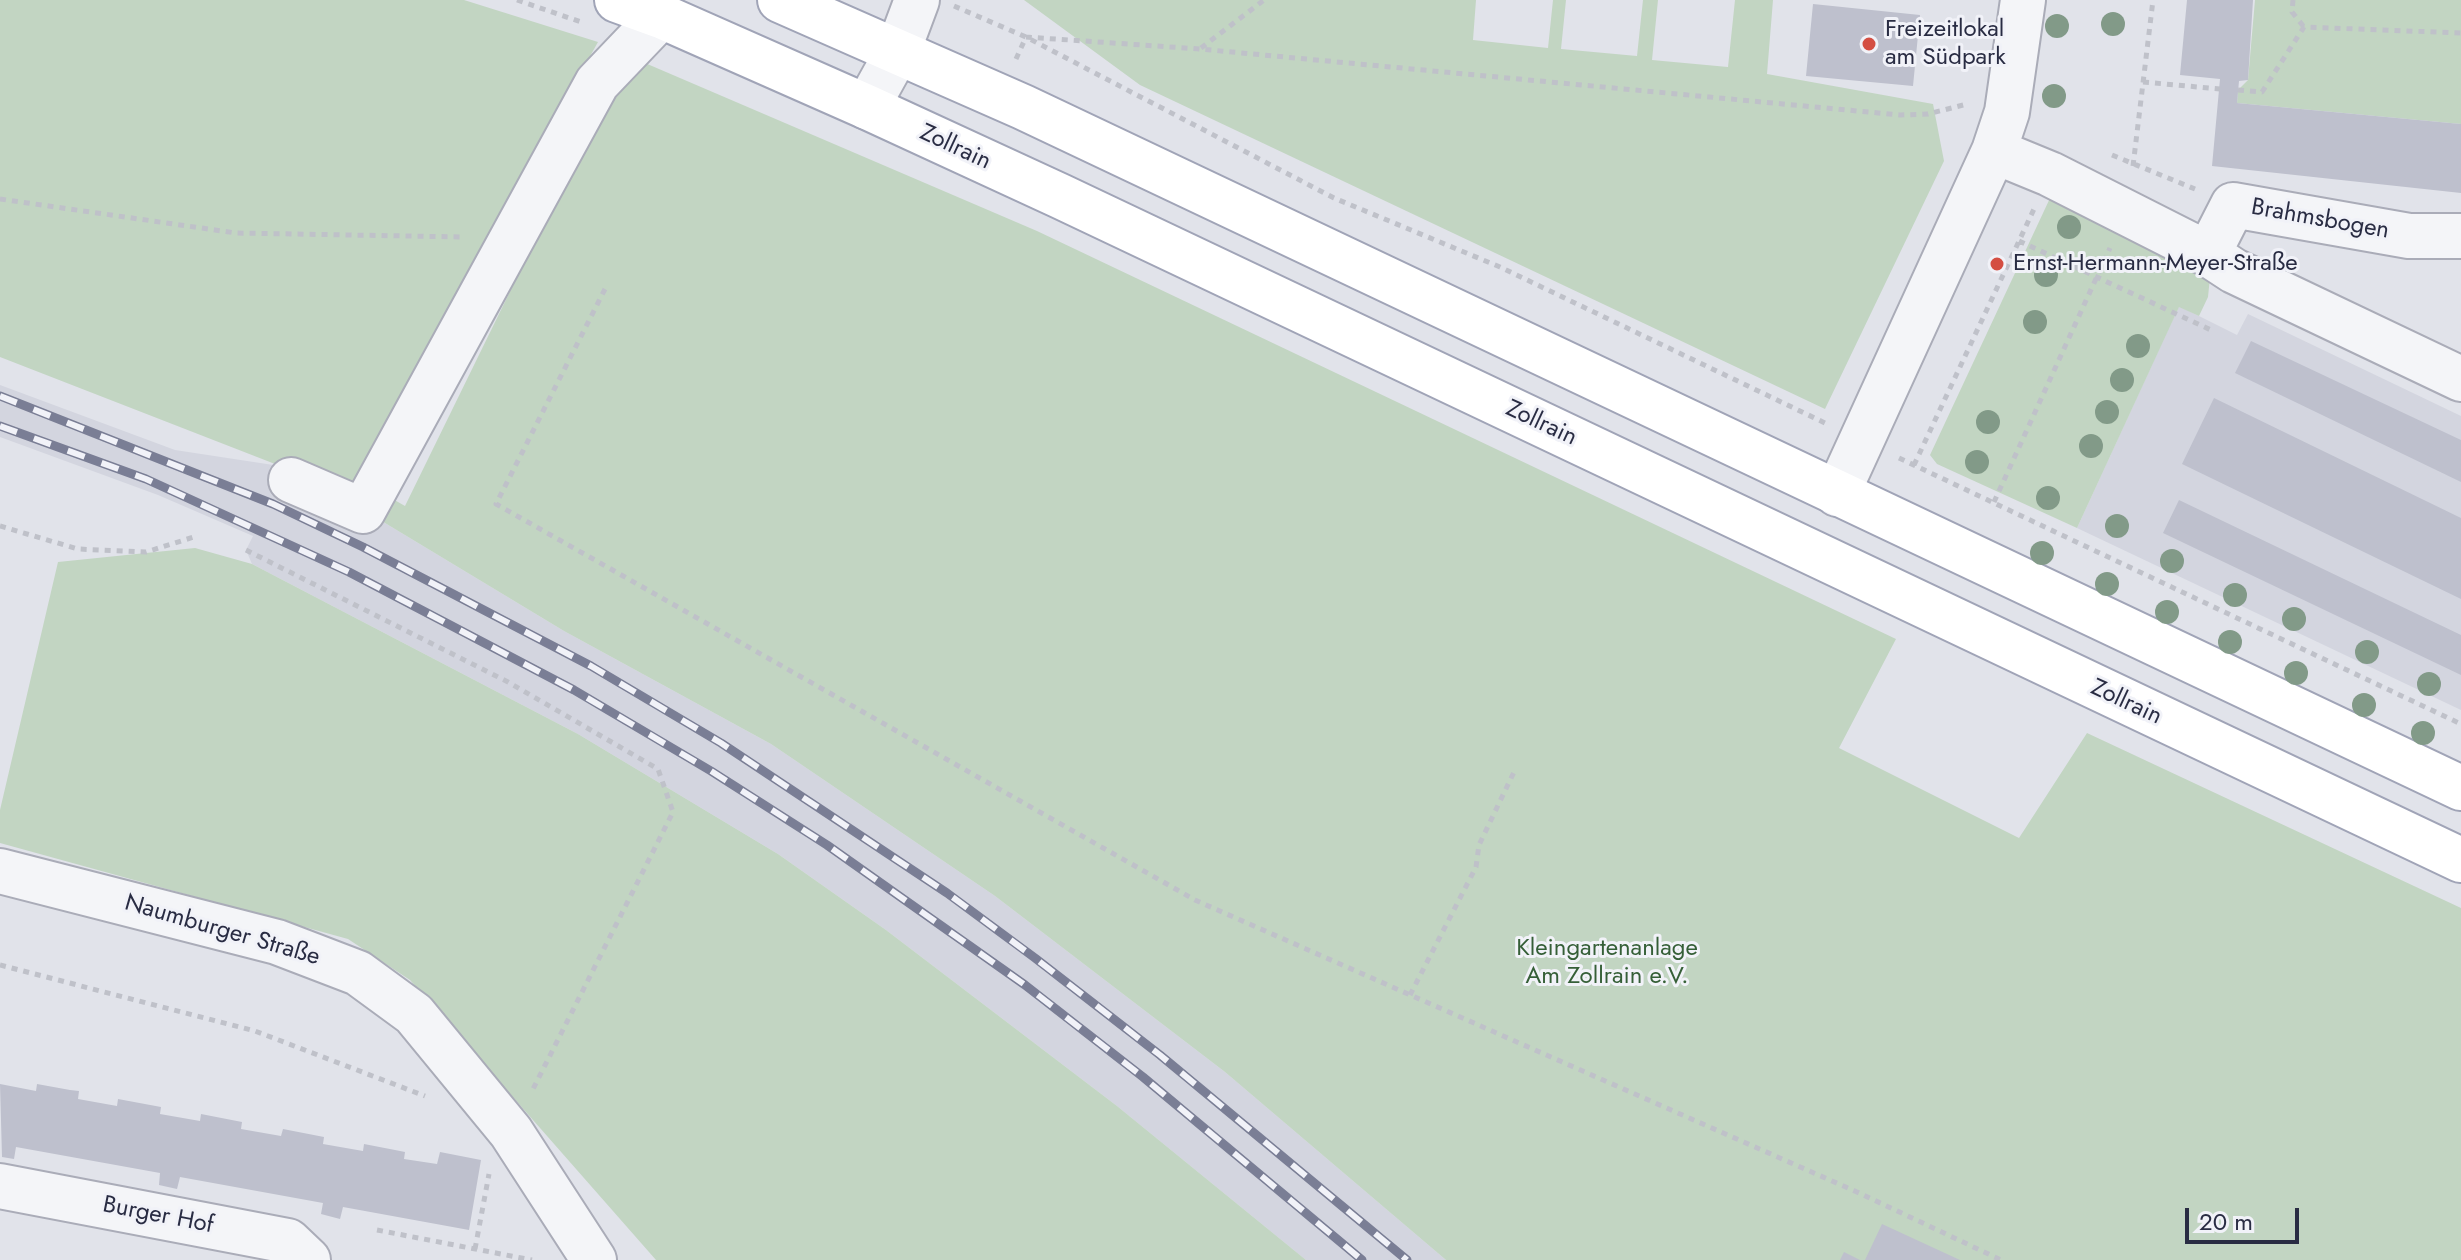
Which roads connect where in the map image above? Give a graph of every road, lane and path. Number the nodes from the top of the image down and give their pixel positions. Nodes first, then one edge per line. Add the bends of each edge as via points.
1 (617, 0) edge
2 (780, 0) edge
3 (1264, 0) edge
4 (2023, 0) edge
5 (2153, 0) edge
6 (2293, 0) edge
7 (933, 2) edge
8 (661, 16) junction
9 (2304, 27) junction
10 (2461, 33) edge
11 (1026, 37) junction
12 (1200, 49) junction
13 (898, 51) junction
14 (2143, 82) junction
15 (2220, 89) dead end
16 (2238, 90) dead end
17 (867, 107) junction
18 (2000, 132) junction
19 (2105, 153) dead end
20 (2134, 164) junction
21 (2050, 174) junction
22 (0, 199) edge
23 (2233, 205) junction
24 (2126, 212) junction
25 (2461, 236) edge
26 (515, 238) junction
27 (2019, 241) junction
28 (2208, 254) junction
29 (2097, 277) junction
30 (605, 289) dead end
31 (2213, 331) dead end
32 (2461, 379) edge
33 (1862, 441) junction
34 (1914, 465) junction
35 (291, 480) dead end
36 (1837, 494) junction
37 (1994, 502) junction
38 (0, 526) edge
39 (197, 536) dead end
40 (246, 550) dead end
41 (1811, 552) junction
42 (2461, 724) edge
43 (1514, 772) dead end
44 (2461, 788) edge
45 (2461, 860) edge
46 (0, 871) edge
47 (0, 965) edge
48 (1410, 995) junction
49 (432, 1099) dead end
50 (511, 1132) junction
51 (489, 1172) dead end
52 (0, 1186) edge
53 (377, 1230) dead end
54 (475, 1249) junction
55 (308, 1260) edge
56 (532, 1260) edge
57 (594, 1260) edge
58 (2001, 1260) edge

1 - 8 main road, Zollrain
2 - 13 main road
3 - 12 path
4 - 18 street
5 - 14 path
6 - 9 path via 2292,12
7 - 11 path
7 - 13 street
8 - 17 main road, Zollrain
8 - 26 street via 597,83
9 - 10 path
9 - 16 path via 2262,92
11 - 12 path
11 - 33 path via 1334,198 1500,267
12 - 18 path via 1900,115 1966,104
13 - 17 street
13 - 36 main road
14 - 15 path
14 - 20 path
17 - 41 main road, Zollrain
18 - 21 street
18 - 33 street
19 - 20 path
20 - 23 path
20 - 24 path
21 - 24 street
21 - 27 path
22 - 26 path via 236,233
23 - 25 street, Brahmsbogen via 2409,236
23 - 28 street, Brahmsbogen
24 - 28 street
24 - 29 path
26 - 35 street via 363,511
27 - 29 path
27 - 34 path
28 - 32 street
29 - 31 path
29 - 37 path
30 - 48 path via 496,504 1195,900
33 - 34 path
33 - 36 street
34 - 37 path
36 - 41 main road
36 - 44 main road
37 - 42 path
38 - 39 path via 78,549 146,552
40 - 50 path via 508,682 658,769 673,812
41 - 45 main road, Zollrain
43 - 48 path via 1479,845 1476,867
46 - 50 street, Naumburger Straße via 277,942 358,973 414,1014
47 - 49 path via 255,1031
48 - 58 path
50 - 57 street, Naumburger Straße
51 - 54 path
52 - 55 street, Burger Hof via 288,1241
53 - 54 path
54 - 56 path

